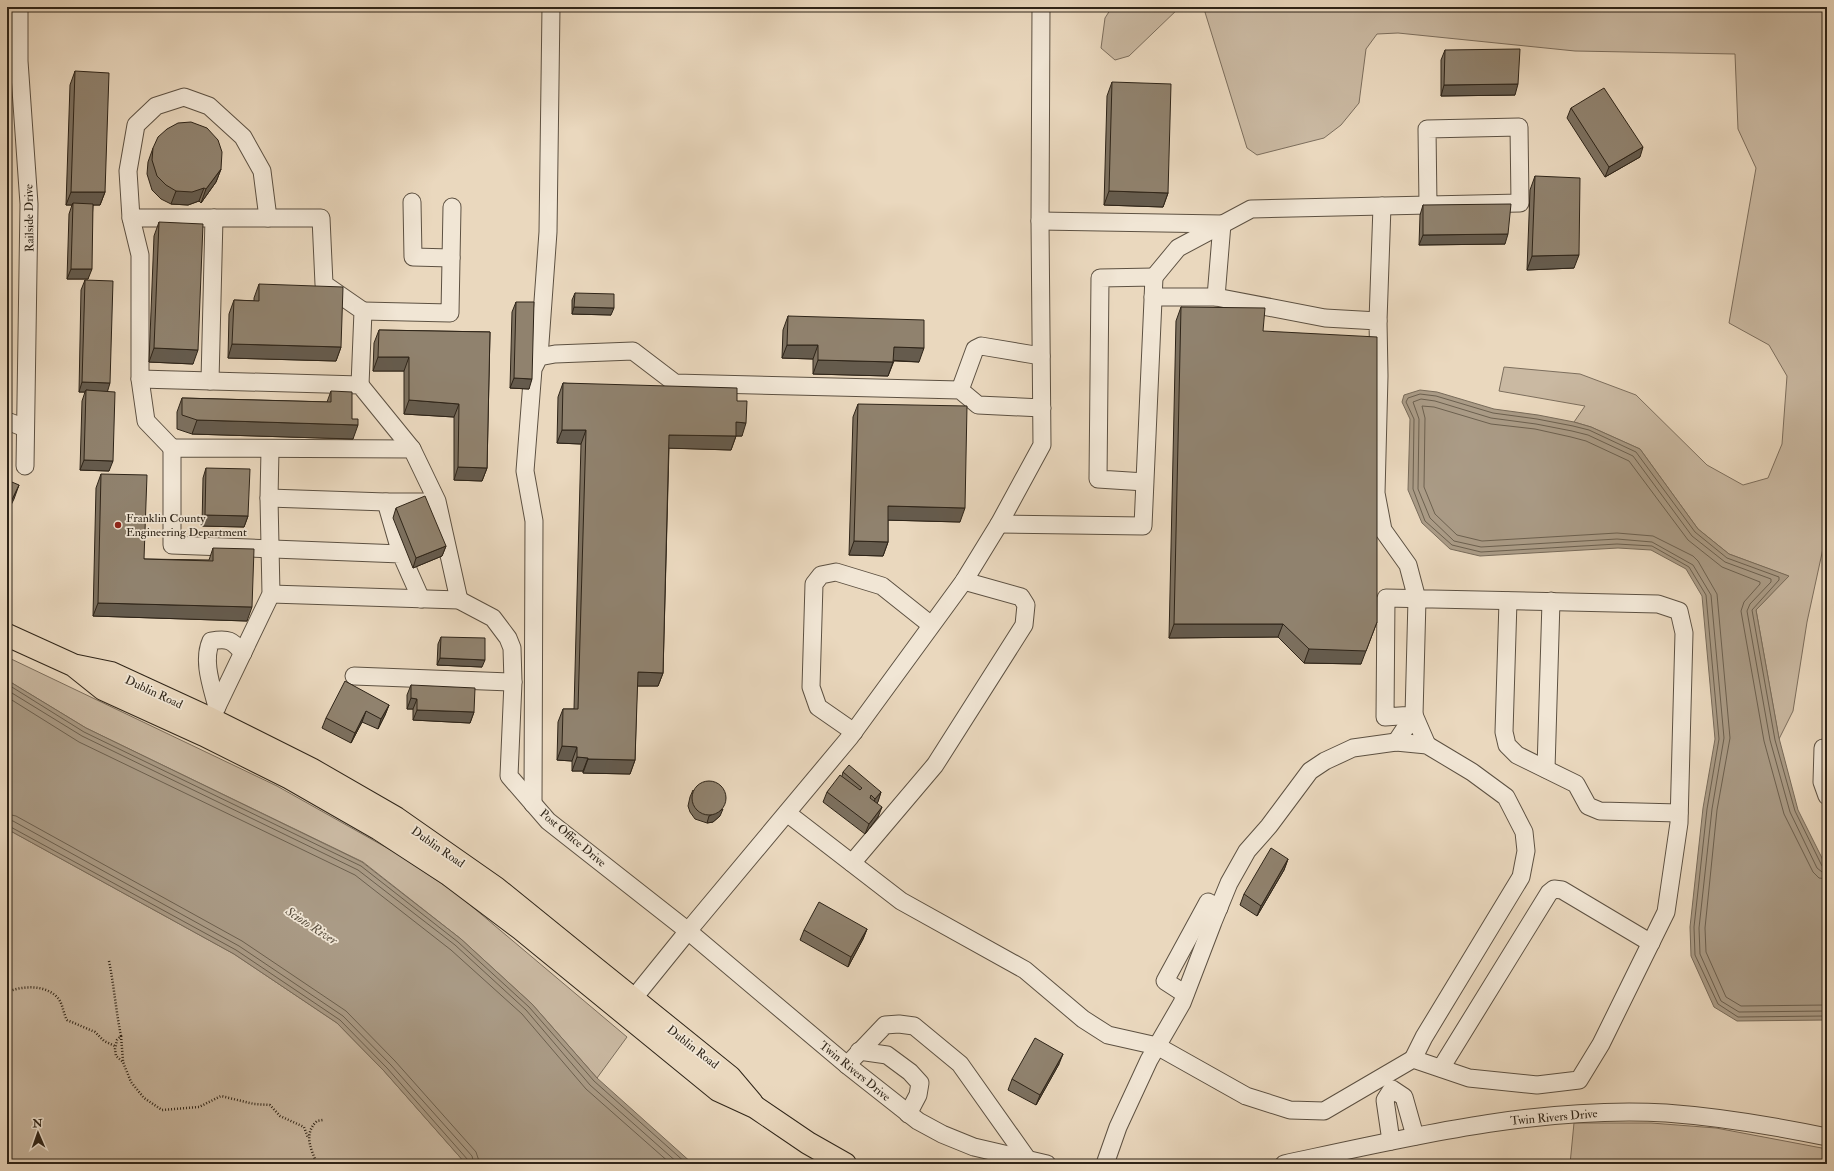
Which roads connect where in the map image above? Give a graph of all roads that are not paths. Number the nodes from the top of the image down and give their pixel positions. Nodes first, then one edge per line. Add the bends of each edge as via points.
1 (19, 7) edge
2 (551, 7) edge
3 (1041, 7) edge
4 (412, 202) dead end
5 (1428, 205) junction
6 (1382, 206) junction
7 (452, 207) dead end
8 (131, 218) junction
9 (214, 218) junction
10 (268, 218) junction
11 (1040, 221) junction
12 (1222, 224) junction
13 (451, 258) junction
14 (1154, 277) junction
15 (1153, 296) junction
16 (1216, 297) junction
17 (363, 311) junction
18 (1378, 321) junction
19 (1041, 356) junction
20 (539, 357) junction
21 (140, 379) junction
22 (210, 381) junction
23 (360, 385) junction
24 (960, 390) junction
25 (1042, 408) junction
26 (7, 421) edge
27 (25, 428) junction
28 (172, 448) junction
29 (412, 449) junction
30 (270, 450) junction
31 (25, 466) dead end
32 (1145, 482) junction
33 (269, 498) junction
34 (386, 502) junction
35 (437, 502) junction
36 (999, 524) junction
37 (270, 549) junction
38 (402, 554) junction
39 (964, 581) junction
40 (271, 594) junction
41 (421, 599) junction
42 (1417, 599) junction
43 (459, 600) junction
44 (1508, 601) junction
45 (1551, 601) junction
46 (932, 625) junction
47 (7, 635) edge
48 (243, 653) junction
49 (73, 665) junction
50 (354, 676) dead end
51 (513, 682) junction
52 (214, 713) junction
53 (1414, 715) junction
54 (854, 732) junction
55 (1396, 742) junction
56 (1427, 745) junction
57 (1823, 748) dead end
58 (1546, 768) junction
59 (1827, 796) edge
60 (533, 804) junction
61 (787, 813) junction
62 (1679, 813) junction
63 (852, 863) junction
64 (1219, 908) junction
65 (688, 931) junction
66 (1651, 943) junction
67 (1185, 994) junction
68 (633, 999) junction
69 (1157, 1046) junction
70 (859, 1051) junction
71 (1413, 1059) junction
72 (846, 1065) junction
73 (1441, 1068) junction
74 (1388, 1082) junction
75 (755, 1107) junction
76 (908, 1114) junction
77 (1415, 1136) junction
78 (1827, 1137) edge
79 (1391, 1141) junction
80 (1028, 1160) junction
81 (845, 1164) edge
82 (1047, 1164) edge
83 (1104, 1164) edge
84 (1284, 1164) edge

1 - 27 street, Railside Drive via 19,61 29,204
2 - 20 street via 548,232
3 - 11 street
4 - 13 street via 413,257
5 - 5 street via 1520,203 1519,127 1427,129
5 - 6 street
6 - 12 street via 1251,209
6 - 18 street
7 - 13 street
8 - 9 street
8 - 10 street via 128,171 136,125 156,106 184,97 209,106 243,137 262,171
8 - 21 street via 140,255
9 - 10 street
9 - 22 street
10 - 17 street via 321,218 324,284
11 - 12 street
11 - 19 street
12 - 14 street via 1178,248
12 - 16 street
13 - 17 street via 450,313
14 - 15 street
14 - 32 street via 1100,278 1098,479
15 - 16 street
15 - 32 street
16 - 18 street via 1325,318
17 - 23 street
18 - 42 street via 1376,493 1383,530 1408,565
19 - 24 street via 981,346 975,349
19 - 25 street
20 - 24 street via 633,351 675,383
20 - 60 street via 532,369 525,471 534,521
21 - 22 street
21 - 28 street via 146,421
22 - 23 street
23 - 29 street
24 - 25 street via 978,405
25 - 36 street via 1042,445
26 - 27 street
27 - 31 street, Railside Drive
28 - 30 street
28 - 37 street via 172,545
29 - 30 street
29 - 35 street
30 - 33 street
32 - 36 street via 1143,526
33 - 34 street
33 - 37 street
34 - 35 street
34 - 38 street
35 - 43 street
36 - 39 street
37 - 38 street
37 - 40 street
38 - 41 street
39 - 46 street
39 - 63 street via 1021,597 1026,605 1024,625 935,765
40 - 41 street
40 - 48 street
41 - 43 street
42 - 44 street
42 - 53 street
42 - 53 street via 1386,598 1385,717
43 - 51 street, Post Office Drive via 493,618 508,638 512,648
44 - 45 street
44 - 58 street via 1504,732 1507,746 1517,755
45 - 58 street
45 - 62 street via 1658,604 1679,611 1684,633
46 - 54 street
46 - 54 street via 882,586 836,572 821,575 814,584 811,687 818,707
47 - 49 main road, Dublin Road
48 - 52 street
48 - 52 street via 234,643 223,639 211,641 207,650 207,660
49 - 52 main road, Dublin Road via 111,672
49 - 75 main road, Dublin Road via 103,689 290,778 379,829 448,874 520,929 718,1090
50 - 51 street
51 - 60 street, Post Office Drive via 509,776
52 - 68 main road, Dublin Road via 396,818 496,888
53 - 55 street
53 - 56 street
54 - 61 street
55 - 56 street
55 - 64 street via 1353,748 1310,771 1269,826 1247,850
56 - 71 street via 1472,772 1506,797 1524,832 1526,851 1521,877
57 - 59 street via 1822,782
58 - 62 street via 1576,784 1588,806 1600,811
60 - 65 street, Post Office Drive via 548,821
61 - 63 street
61 - 65 street
62 - 66 street via 1666,912
63 - 69 street via 900,901 1025,970 1083,1019 1108,1035
64 - 67 street
64 - 67 street via 1208,902 1165,981
65 - 68 street
65 - 72 street, Twin Rivers Drive
66 - 73 street via 1601,1044 1580,1080 1531,1084 1469,1078
66 - 73 street via 1562,890 1554,890 1549,893
67 - 69 street
68 - 75 main road, Dublin Road via 730,1077
69 - 74 street via 1246,1096 1290,1110 1324,1111
69 - 83 street via 1118,1127
70 - 72 street
70 - 76 street via 887,1055 920,1083 918,1095
70 - 80 street via 885,1025 914,1026 960,1064
71 - 73 street
71 - 74 street
72 - 76 street, Twin Rivers Drive
74 - 77 street via 1404,1097
74 - 79 street via 1386,1100
75 - 81 main road, Dublin Road via 808,1143
76 - 80 street, Twin Rivers Drive via 942,1134 974,1147
77 - 78 street, Twin Rivers Drive via 1482,1124 1543,1117 1665,1113 1728,1119
77 - 79 street, Twin Rivers Drive
79 - 84 street, Twin Rivers Drive
80 - 82 street, Twin Rivers Drive

